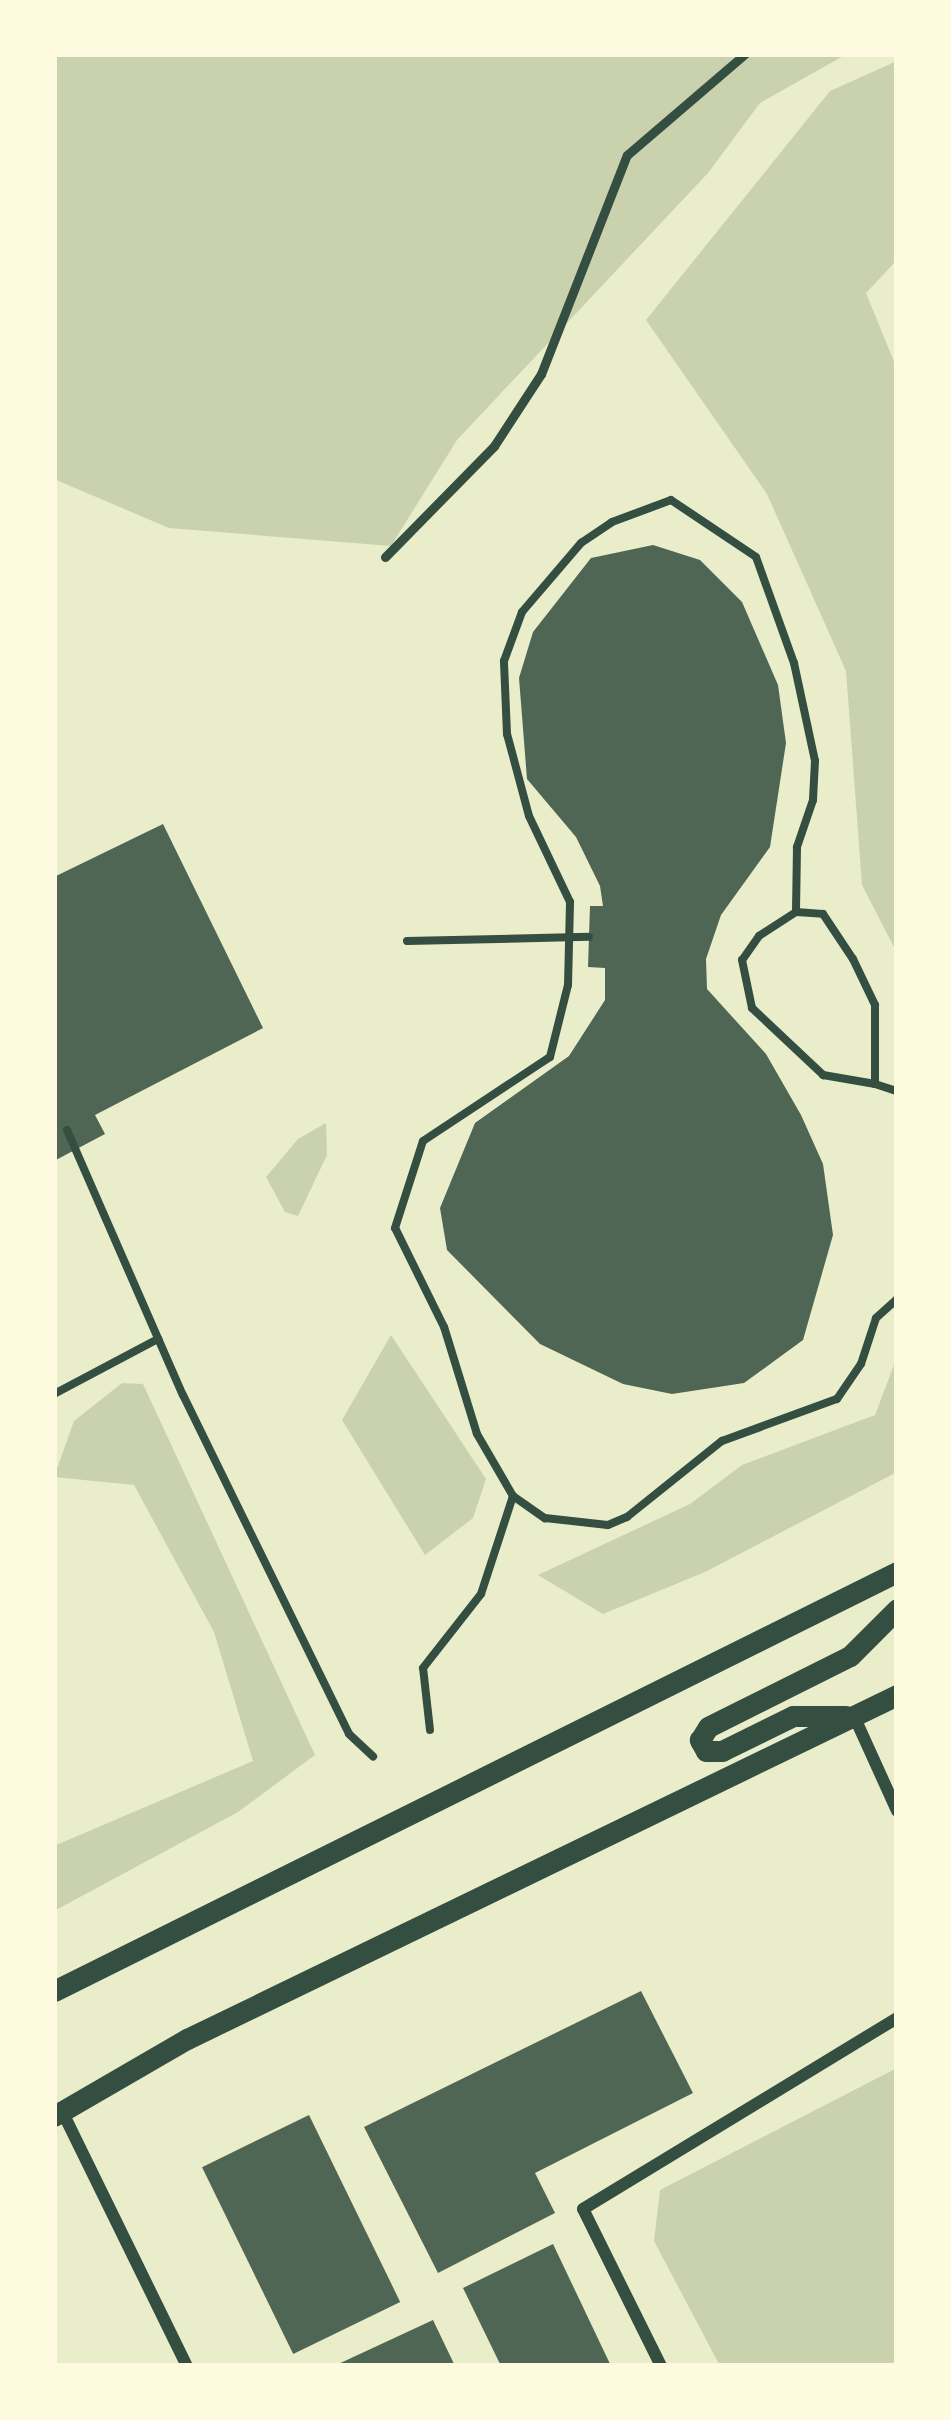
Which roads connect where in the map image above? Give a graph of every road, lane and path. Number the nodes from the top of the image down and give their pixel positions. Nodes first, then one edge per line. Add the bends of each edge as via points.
1 (745, 54) edge
2 (385, 557) dead end
3 (796, 912) junction
4 (570, 937) junction
5 (589, 937) dead end
6 (407, 941) dead end
7 (875, 1084) junction
8 (897, 1091) edge
9 (67, 1130) dead end
10 (897, 1299) edge
11 (158, 1339) junction
12 (54, 1394) edge
13 (513, 1496) junction
14 (897, 1572) edge
15 (897, 1609) edge
16 (897, 1695) edge
17 (854, 1716) junction
18 (430, 1730) dead end
19 (373, 1756) dead end
20 (897, 1811) edge
21 (54, 1991) edge
22 (897, 2018) edge
23 (57, 2113) edge
24 (187, 2366) edge
25 (662, 2366) edge

1 - 2 lane via 627,155 541,374 494,446
3 - 4 path via 796,847 813,800 814,761 776,599 757,557 671,500 581,543 522,612 504,661 508,734 529,816 570,902
3 - 7 path via 823,914 875,1005
3 - 7 path via 759,936 742,960 747,996 776,1038 823,1075
4 - 5 path
4 - 6 path
4 - 13 path via 550,1057 423,1141 394,1228 444,1327 477,1434
7 - 8 path
9 - 11 path
10 - 13 path via 875,1318 861,1364 838,1399 722,1441 627,1517 608,1525 545,1518
11 - 12 path
11 - 19 path via 349,1734
13 - 18 path via 481,1594 423,1668
14 - 21 street
15 - 17 street via 850,1656 708,1727 700,1740 706,1751 722,1751 793,1716
16 - 17 street
17 - 20 street
17 - 23 street via 187,2039
22 - 25 street via 583,2210
23 - 24 street

